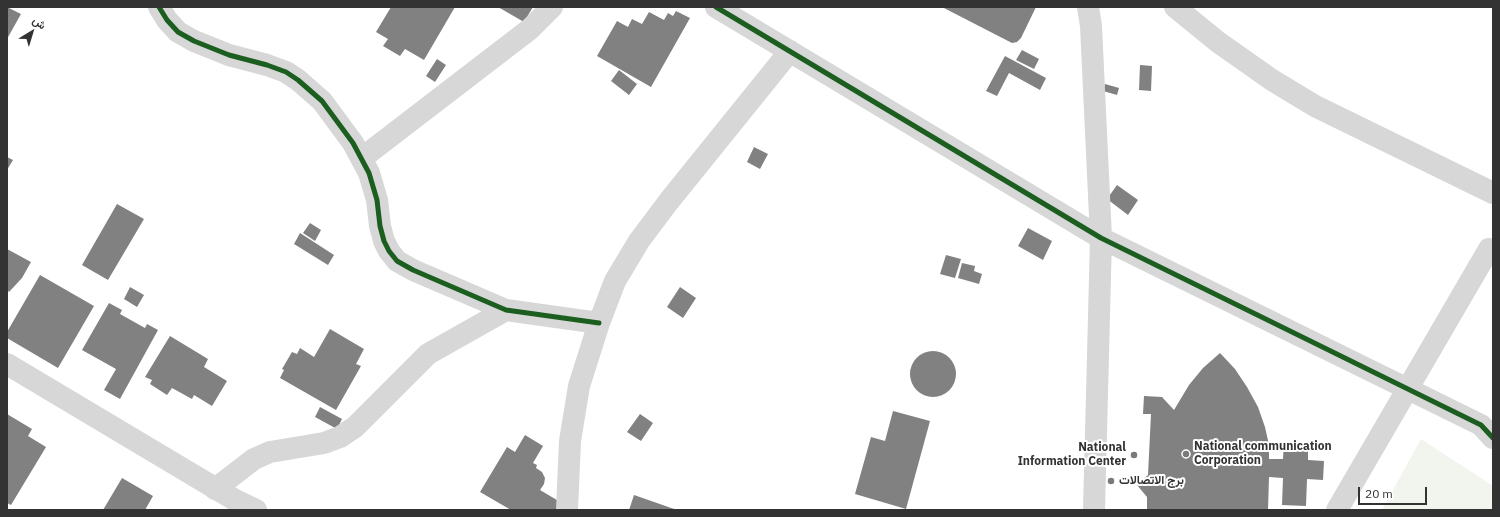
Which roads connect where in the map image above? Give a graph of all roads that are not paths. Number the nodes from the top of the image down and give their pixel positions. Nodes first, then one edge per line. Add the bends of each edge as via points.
1 (159, 7) edge
2 (552, 7) edge
3 (716, 7) edge
4 (1088, 7) edge
5 (1175, 7) edge
6 (790, 51) junction
7 (362, 158) junction
8 (1493, 193) edge
9 (1101, 238) junction
10 (1489, 249) dead end
11 (506, 310) junction
12 (599, 323) junction
13 (7, 364) edge
14 (1408, 388) junction
15 (1489, 429) edge
16 (215, 489) junction
17 (232, 505) edge
18 (256, 510) edge
19 (567, 510) edge
20 (1094, 510) edge
21 (1337, 510) edge

1 - 7 street via 178,32 194,41 229,55 286,72 298,80 322,101
2 - 7 street via 530,29
3 - 6 street
4 - 9 street
5 - 8 street via 1218,42 1278,84 1315,106
6 - 9 street
6 - 12 street via 638,242 615,281
7 - 11 street via 377,200 384,241 397,261
9 - 14 street
9 - 20 street
10 - 14 street
11 - 12 street
11 - 16 street via 428,354 355,427 340,438 270,452 254,459
12 - 19 street via 579,386 571,433
13 - 16 street
14 - 15 street
14 - 21 street
16 - 17 street
17 - 18 street

